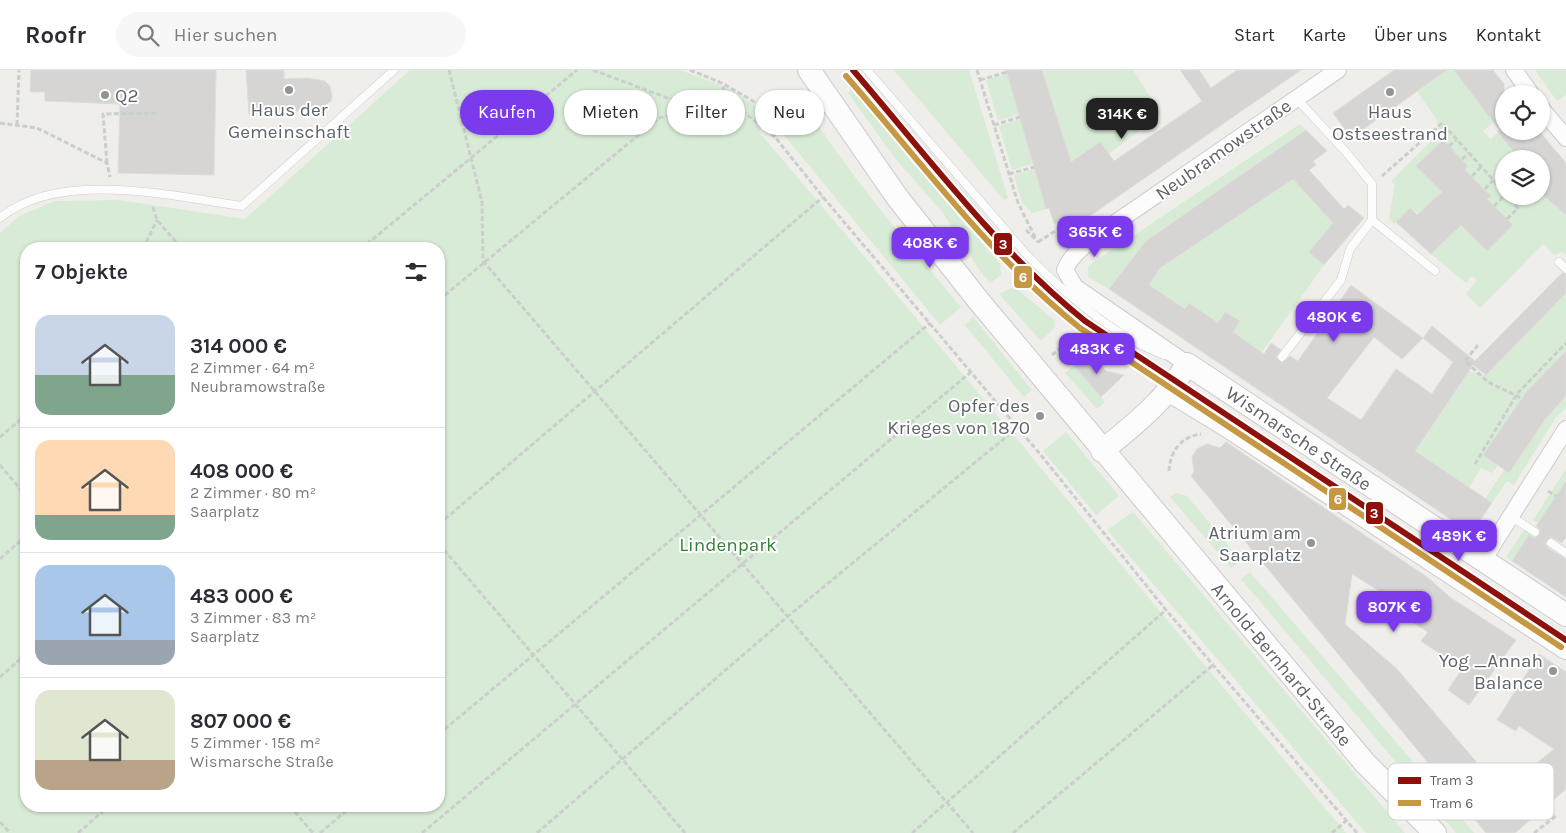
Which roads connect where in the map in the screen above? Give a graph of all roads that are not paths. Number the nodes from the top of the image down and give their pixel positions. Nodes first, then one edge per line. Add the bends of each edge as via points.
1 (394, 70) edge
2 (810, 70) edge
3 (853, 70) edge
4 (867, 70) edge
5 (1338, 70) edge
6 (1514, 70) edge
7 (1525, 85) edge
8 (1296, 98) junction
9 (1550, 119) edge
10 (1566, 138) edge
11 (0, 218) edge
12 (1372, 220) junction
13 (1559, 262) dead end
14 (1566, 269) edge
15 (1065, 270) joint
16 (1435, 271) dead end
17 (1282, 357) dead end
18 (1187, 364) junction
19 (1170, 391) junction
20 (1566, 429) edge
21 (1102, 450) junction
22 (1512, 517) junction
23 (1535, 532) dead end
24 (1551, 543) dead end
25 (1566, 553) edge
26 (1483, 560) junction
27 (1467, 584) junction
28 (1566, 615) edge
29 (1566, 648) edge
30 (1366, 763) junction
31 (1388, 785) edge
32 (1388, 795) edge
33 (1405, 820) edge
34 (1422, 820) edge
35 (1414, 833) edge
36 (1435, 833) edge

1 - 11 lane via 242,206 113,190 42,197
2 - 21 street, Arnold-Bernhard-Straße via 897,197
3 - 19 lane via 1018,262 1078,316 1141,358
4 - 18 lane via 1052,281 1146,349
5 - 8 street, Neubramowstraße
6 - 7 street
8 - 12 lane via 1372,184
8 - 15 street, Neubramowstraße via 1105,230 1087,244
9 - 10 street
12 - 16 lane
12 - 17 lane via 1350,249 1341,280
13 - 14 lane
15 - 18 street, Wismarsche Straße via 1075,286
18 - 19 street
18 - 26 street, Wismarsche Straße
19 - 21 street
19 - 27 street, Wismarsche Straße
20 - 22 street
21 - 30 street, Arnold-Bernhard-Straße
22 - 23 lane
22 - 26 street
24 - 25 lane
26 - 27 street
26 - 28 street, Wismarsche Straße
27 - 29 street, Wismarsche Straße
30 - 31 street, Arnold-Bernhard-Straße
30 - 32 street, Arnold-Bernhard-Straße
33 - 35 street, Arnold-Bernhard-Straße
34 - 36 street, Arnold-Bernhard-Straße

